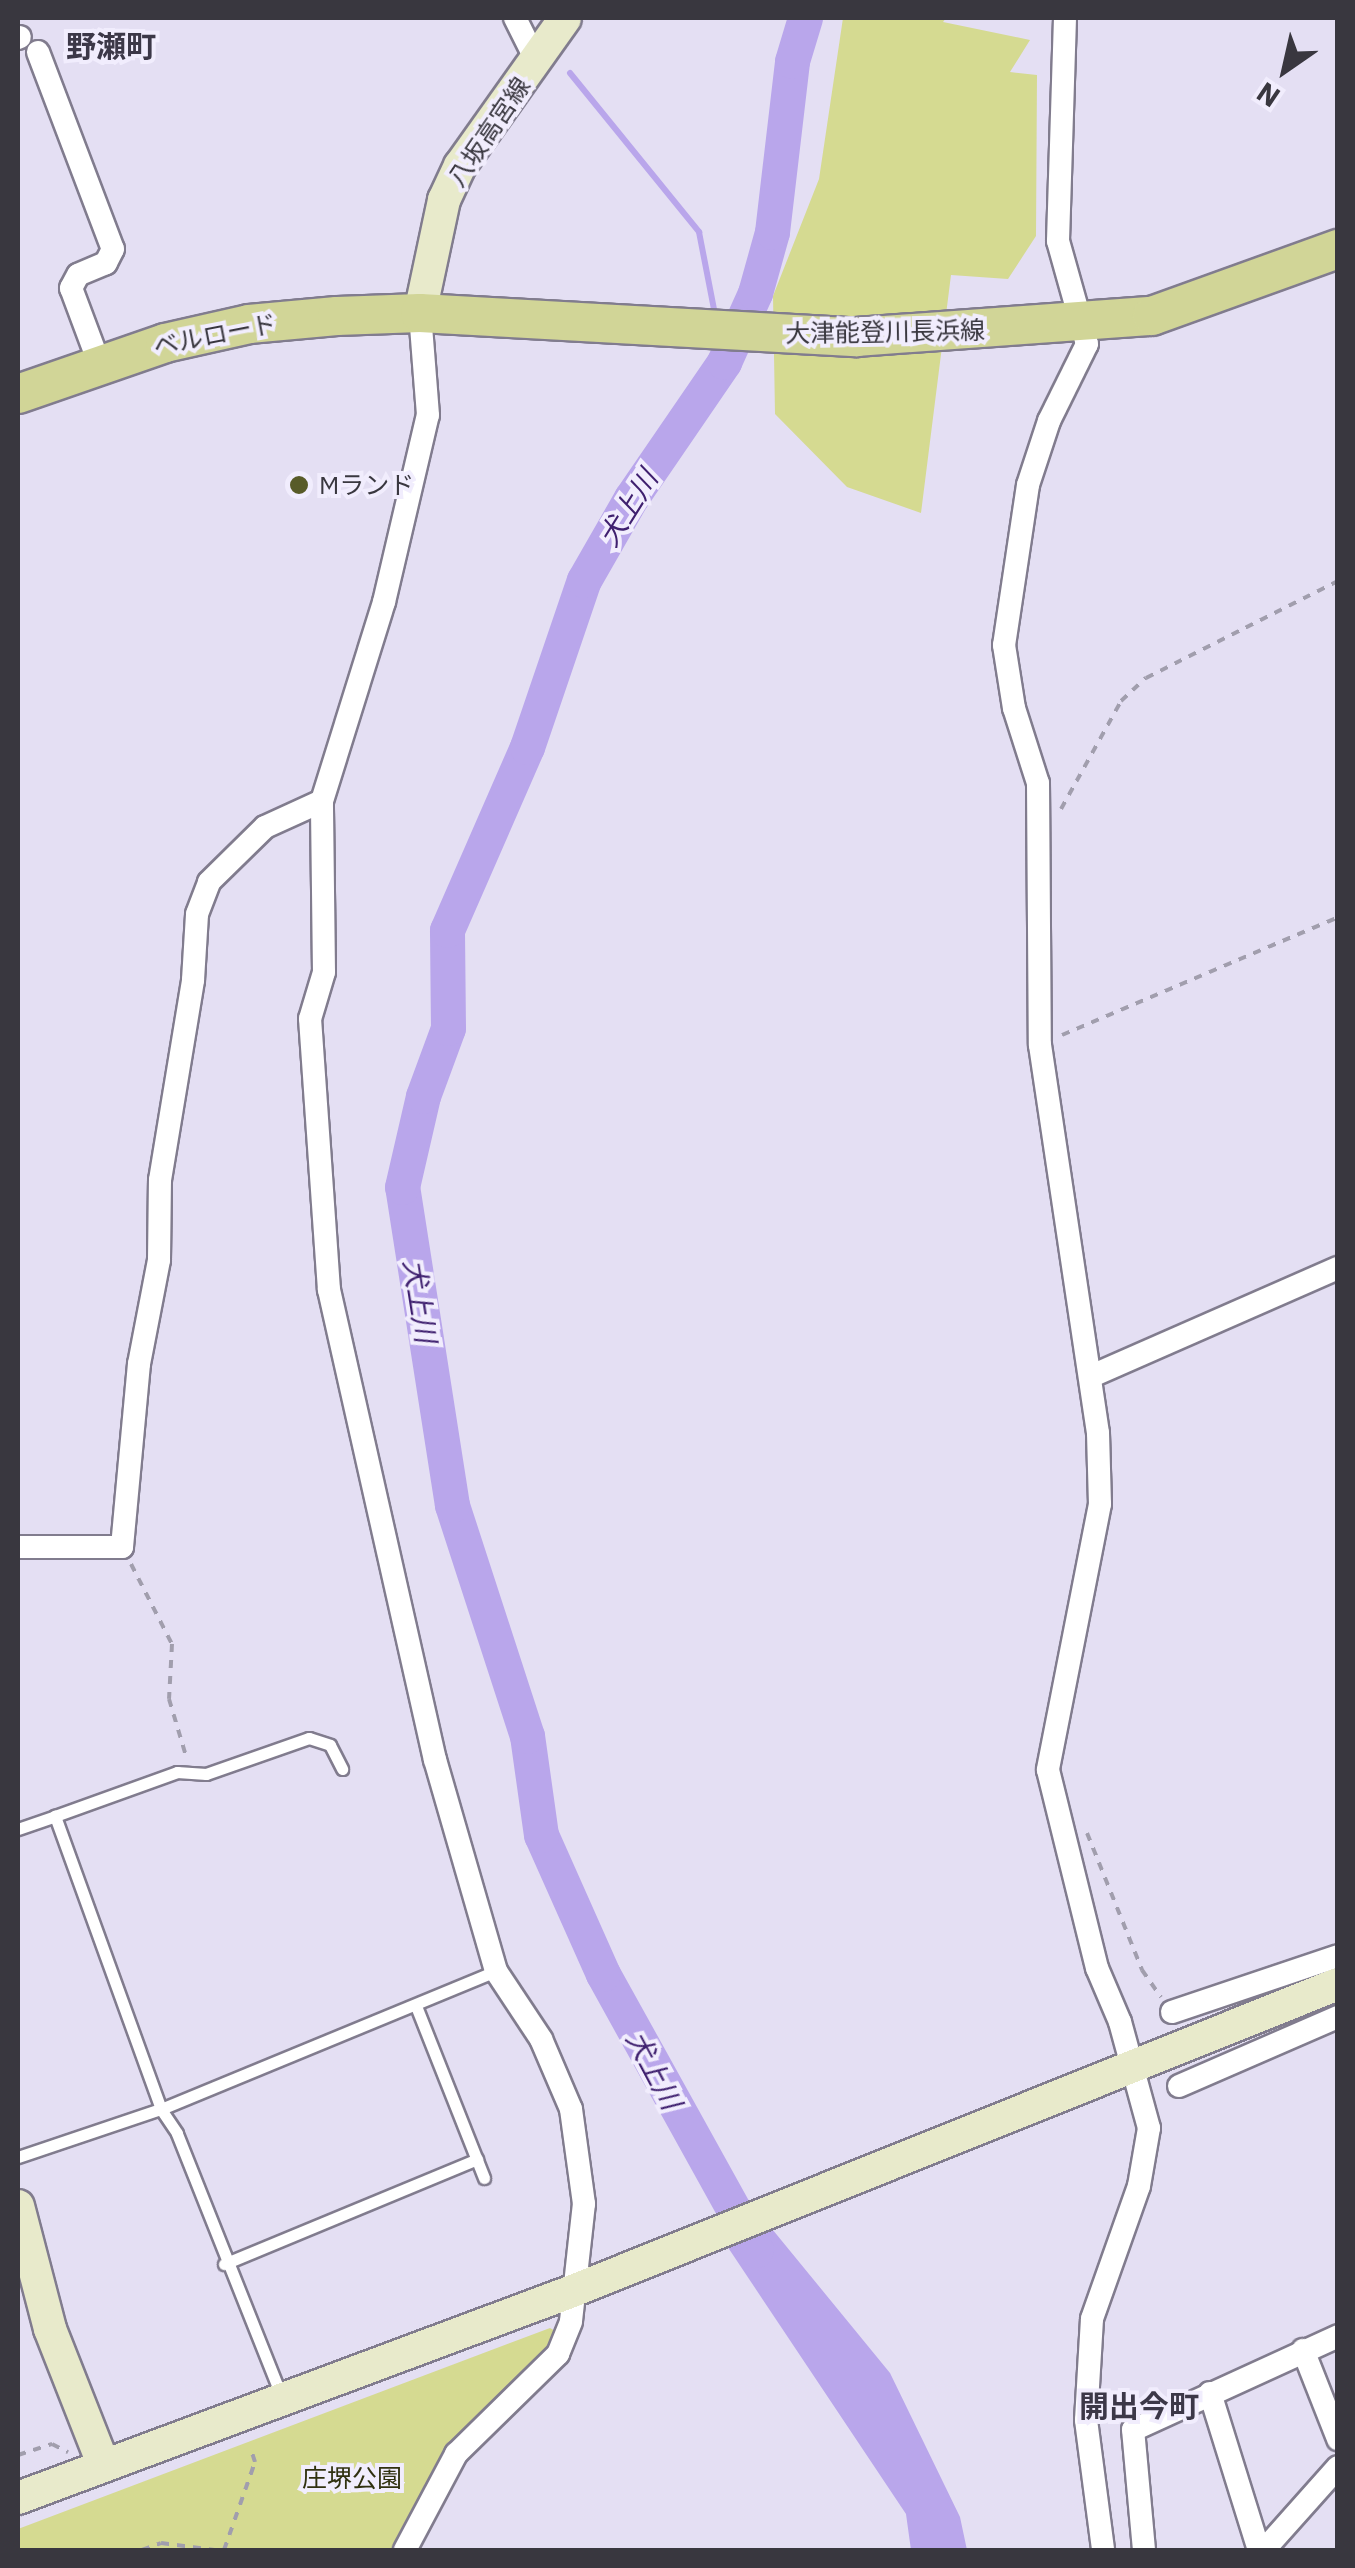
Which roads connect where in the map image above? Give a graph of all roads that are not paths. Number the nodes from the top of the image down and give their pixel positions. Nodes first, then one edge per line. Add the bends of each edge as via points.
1 (514, 18) edge
2 (565, 18) edge
3 (1065, 18) edge
4 (25, 42) edge
5 (537, 62) junction
6 (1338, 249) edge
7 (434, 315) junction
8 (1070, 320) junction
9 (98, 364) junction
10 (18, 394) edge
11 (322, 801) junction
12 (1338, 1268) edge
13 (1094, 1376) junction
14 (18, 1547) edge
15 (342, 1768) dead end
16 (56, 1816) junction
17 (18, 1829) edge
18 (1338, 1956) edge
19 (496, 1970) junction
20 (1338, 1984) edge
21 (416, 2006) junction
22 (1172, 2012) road end
23 (1338, 2017) edge
24 (1134, 2065) junction
25 (1179, 2086) dead end
26 (161, 2108) junction
27 (18, 2158) edge
28 (477, 2159) junction
29 (484, 2178) dead end
30 (18, 2206) edge
31 (224, 2264) junction
32 (570, 2292) junction
33 (1338, 2336) edge
34 (1303, 2350) junction
35 (1210, 2394) junction
36 (282, 2398) junction
37 (1338, 2439) edge
38 (104, 2466) junction
39 (1338, 2467) edge
40 (18, 2498) edge
41 (405, 2550) edge
42 (1104, 2550) edge
43 (1144, 2550) edge
44 (1262, 2550) edge

1 - 5 street
2 - 5 street, 八坂高宮線
3 - 8 street via 1054,193
4 - 9 street via 113,249 106,263 78,275 72,288
5 - 7 street, 八坂高宮線 via 484,130 444,200
6 - 8 main road, 大津能登川長浜線 via 1152,316
7 - 8 main road, 大津能登川長浜線 via 856,337
7 - 9 main road, ベルロード via 250,324
7 - 11 street via 428,414 384,602
8 - 13 street via 1087,344 1049,421 1028,485 1004,644 1014,708 1038,783 1040,1045 1074,1295
9 - 10 main road, ベルロード
11 - 14 street via 266,827 209,882 197,914 160,1180 159,1260 139,1364 122,1547
11 - 19 street via 324,972 310,1018 329,1290 435,1760
12 - 13 street
13 - 24 street via 1100,1504 1048,1770 1098,1968
15 - 16 lane via 330,1745 309,1738 206,1774 176,1772
16 - 17 lane
16 - 26 lane
18 - 22 street
19 - 21 lane
19 - 32 street via 542,2039 571,2109 584,2204
20 - 24 street
21 - 26 lane
21 - 28 lane
23 - 25 street
24 - 32 street
24 - 42 street via 1149,2128 1140,2186 1092,2319 1086,2420
26 - 27 lane
26 - 31 lane via 177,2133
28 - 29 lane
28 - 31 lane
30 - 38 street via 50,2329
31 - 36 lane via 240,2285
32 - 36 street
32 - 41 street via 571,2321 558,2354 456,2454
33 - 34 street
34 - 35 street
34 - 37 street
35 - 43 street via 1133,2430
35 - 44 street
36 - 38 street
38 - 40 street
39 - 44 street

